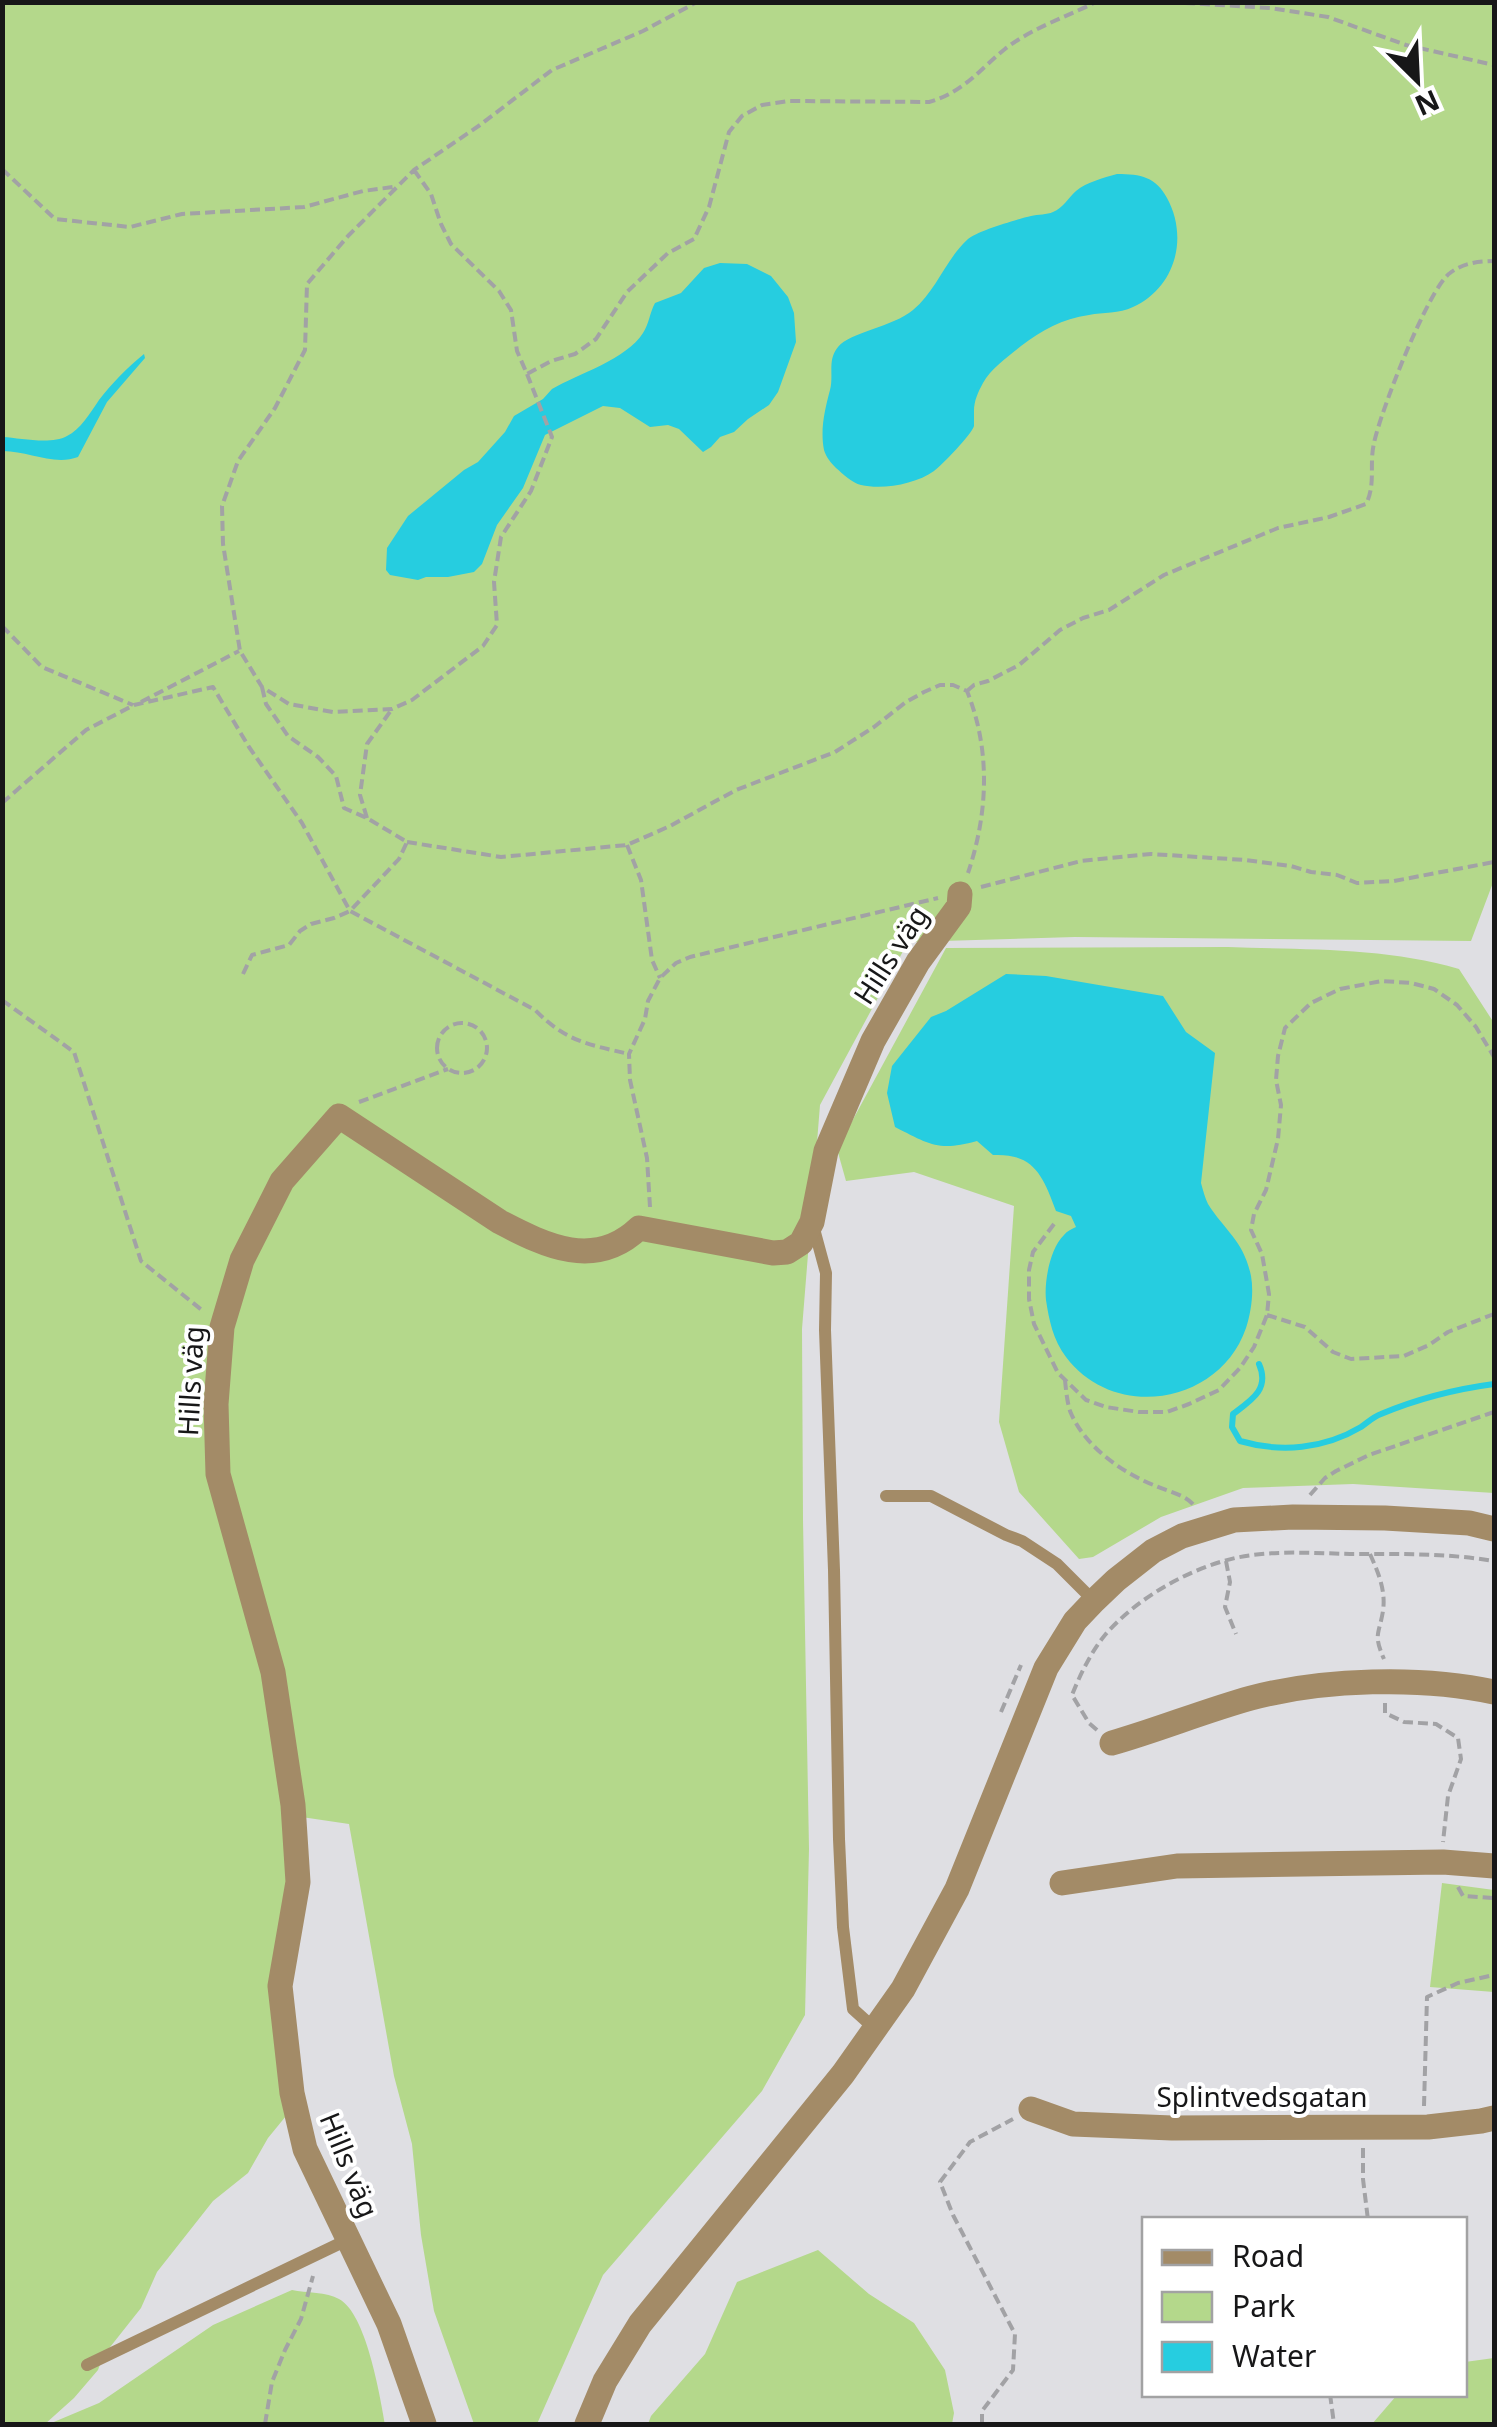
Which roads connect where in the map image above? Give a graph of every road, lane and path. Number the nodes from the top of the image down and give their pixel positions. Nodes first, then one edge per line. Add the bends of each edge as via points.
1 (698, 2) edge
2 (1096, 2) edge
3 (1170, 2) edge
4 (1494, 65) edge
5 (2, 169) edge
6 (414, 170) junction
7 (396, 187) junction
8 (1494, 261) edge
9 (528, 374) junction
10 (2, 626) edge
11 (240, 651) junction
12 (262, 687) junction
13 (968, 691) junction
14 (134, 705) junction
15 (392, 709) junction
16 (2, 803) edge
17 (367, 818) junction
18 (407, 842) junction
19 (627, 845) junction
20 (1494, 862) edge
21 (960, 894) junction
22 (350, 911) junction
23 (242, 974) dead end
24 (660, 978) junction
25 (2, 1000) edge
26 (629, 1054) junction
27 (1494, 1056) edge
28 (448, 1069) junction
29 (339, 1116) junction
30 (812, 1222) junction
31 (1054, 1224) dead end
32 (639, 1228) junction
33 (1494, 1314) edge
34 (1267, 1315) junction
35 (222, 1326) junction
36 (1065, 1380) junction
37 (1494, 1412) edge
38 (886, 1496) dead end
39 (1310, 1496) dead end
40 (1199, 1512) dead end
41 (1494, 1529) edge
42 (1370, 1554) junction
43 (1226, 1561) junction
44 (1494, 1561) edge
45 (1094, 1601) junction
46 (1236, 1634) dead end
47 (1385, 1683) junction
48 (1494, 1692) edge
49 (1112, 1743) joint
50 (1443, 1862) junction
51 (1494, 1866) edge
52 (1062, 1884) dead end
53 (1494, 1898) edge
54 (1494, 1975) edge
55 (874, 2028) junction
56 (1030, 2109) joint
57 (1494, 2118) edge
58 (1422, 2128) junction
59 (1363, 2129) junction
60 (1368, 2217) edge
61 (347, 2240) junction
62 (317, 2266) dead end
63 (87, 2364) dead end
64 (1330, 2397) edge
65 (265, 2424) edge
66 (424, 2424) edge
67 (587, 2424) edge
68 (982, 2424) edge
69 (1334, 2424) edge

1 - 6 path via 552,70
2 - 9 path via 1028,33 948,96 929,102 789,102 742,116 730,132 694,239 668,253 627,292 596,339
3 - 4 path via 1328,17 1406,45
5 - 7 path via 55,219 130,227 182,214 304,207
6 - 7 path
6 - 9 path via 450,244 510,310
7 - 11 path via 307,284 306,350 238,461 222,506
8 - 13 path via 1447,274 1435,292 1385,406 1366,504 1278,528 1164,574 1109,610 1060,630 1019,665
9 - 15 path via 552,433 531,491 501,536 497,625 483,646
10 - 14 path via 42,668
11 - 12 path
11 - 14 path
12 - 15 path via 289,704 333,712
12 - 17 path via 288,736 336,776 344,808
13 - 19 path via 953,685 924,692 835,752 736,790
13 - 21 path via 984,756 984,799
14 - 16 path via 86,730
14 - 22 path via 213,687
15 - 17 path via 367,744 360,794
17 - 18 path
18 - 19 path via 501,857
18 - 22 path
19 - 24 path via 641,880
20 - 21 path via 1358,883 1291,866 1151,854 1080,861
21 - 24 path via 690,957
21 - 30 street, Hills väg via 959,906 872,1040 826,1151
22 - 23 path via 311,924 290,945 252,954
22 - 26 path via 535,1010 579,1042
24 - 26 path
25 - 35 path via 74,1052 141,1261
26 - 32 path via 650,1183 650,1212
27 - 34 path via 1457,1005 1411,983 1340,990 1311,1003 1285,1028 1276,1080 1278,1139 1251,1230 1262,1254
28 - 28 path via 437,1049 441,1034 461,1023 477,1028 487,1050 480,1066 465,1073
28 - 29 path
29 - 32 street via 500,1222 556,1247 598,1251
29 - 35 street, Hills väg via 282,1181 242,1260
30 - 32 street via 801,1243 772,1253
30 - 55 lane via 826,1273 843,1927 853,2009
31 - 36 path via 1034,1252 1029,1299 1046,1352
33 - 34 path via 1404,1356 1362,1359 1333,1352 1305,1327
34 - 36 path via 1254,1347 1219,1390 1167,1412 1106,1407 1086,1400
35 - 61 street, Hills väg via 218,1474 272,1672 293,1805 298,1882 280,1986 292,2093 305,2149
36 - 40 path via 1070,1409 1100,1452 1192,1501
37 - 39 path via 1336,1470
38 - 45 lane via 931,1496 1022,1541
41 - 45 street via 1385,1518 1234,1520 1153,1551
42 - 43 path
42 - 44 path
42 - 47 path via 1382,1589 1376,1638
43 - 46 path via 1225,1606
43 - 49 path via 1154,1593 1104,1636 1072,1695
45 - 55 street via 1046,1668 957,1890
47 - 48 street
47 - 49 street via 1250,1698
47 - 50 path via 1385,1712 1404,1722 1436,1724 1458,1738 1461,1759 1448,1796
50 - 51 street
50 - 52 street via 1177,1866
50 - 53 path via 1463,1896
54 - 58 path via 1427,1997
55 - 67 street via 640,2324
56 - 59 street, Splintvedsgatan via 1074,2124
56 - 68 path via 970,2142 940,2182 1015,2334 1012,2370 982,2411
57 - 58 street, Splintvedsgatan
58 - 59 street, Splintvedsgatan
59 - 60 path
61 - 63 lane
61 - 66 street, Hills väg via 389,2324
62 - 65 path via 272,2382
64 - 69 path

